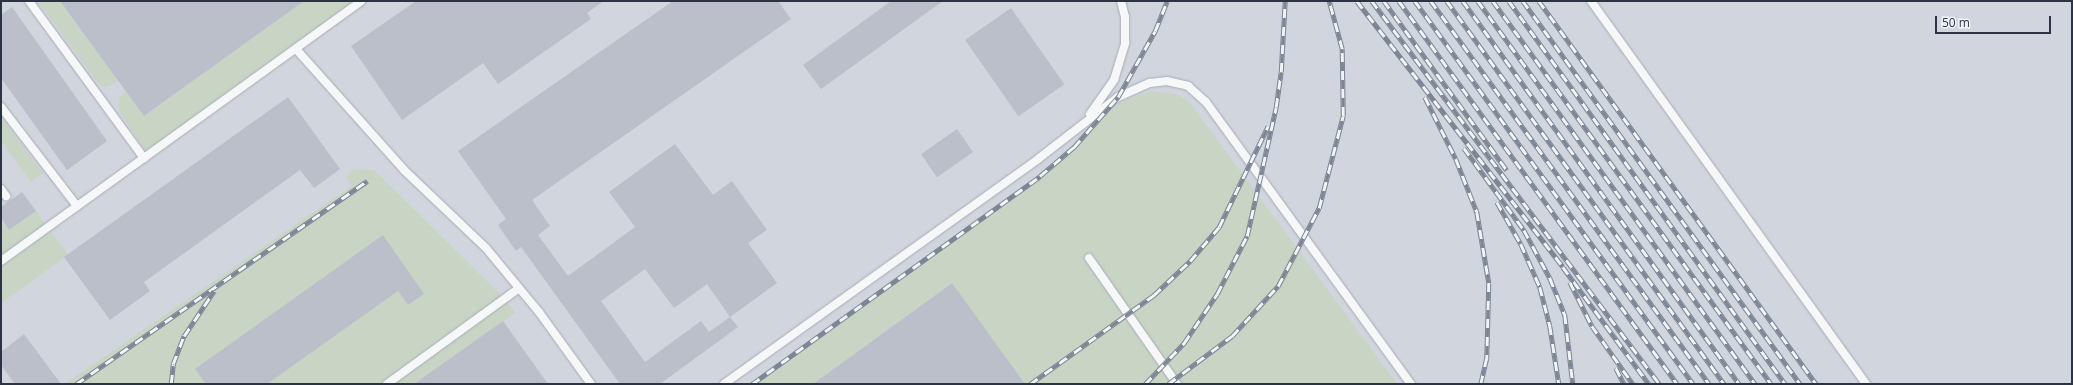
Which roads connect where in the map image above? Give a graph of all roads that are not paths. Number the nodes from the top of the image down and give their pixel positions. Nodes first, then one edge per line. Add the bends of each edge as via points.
1 (29, 1) edge
2 (362, 1) edge
3 (1121, 1) edge
4 (1591, 1) edge
5 (296, 49) junction
6 (1, 107) edge
7 (1087, 120) junction
8 (144, 158) junction
9 (77, 206) junction
10 (1089, 258) dead end
11 (1, 260) edge
12 (519, 288) junction
13 (726, 383) edge
14 (387, 384) edge
15 (591, 384) edge
16 (1177, 384) edge
17 (1411, 384) edge
18 (1866, 384) edge

1 - 8 lane
2 - 5 lane
3 - 7 lane via 1125,17 1125,43 1114,80
4 - 18 lane
5 - 8 lane
5 - 12 lane via 404,170 486,248
6 - 9 lane
7 - 13 lane via 1038,160
7 - 17 lane via 1118,97 1150,83 1179,82 1195,90
8 - 9 lane
9 - 11 lane
10 - 16 lane
12 - 14 lane
12 - 15 lane

